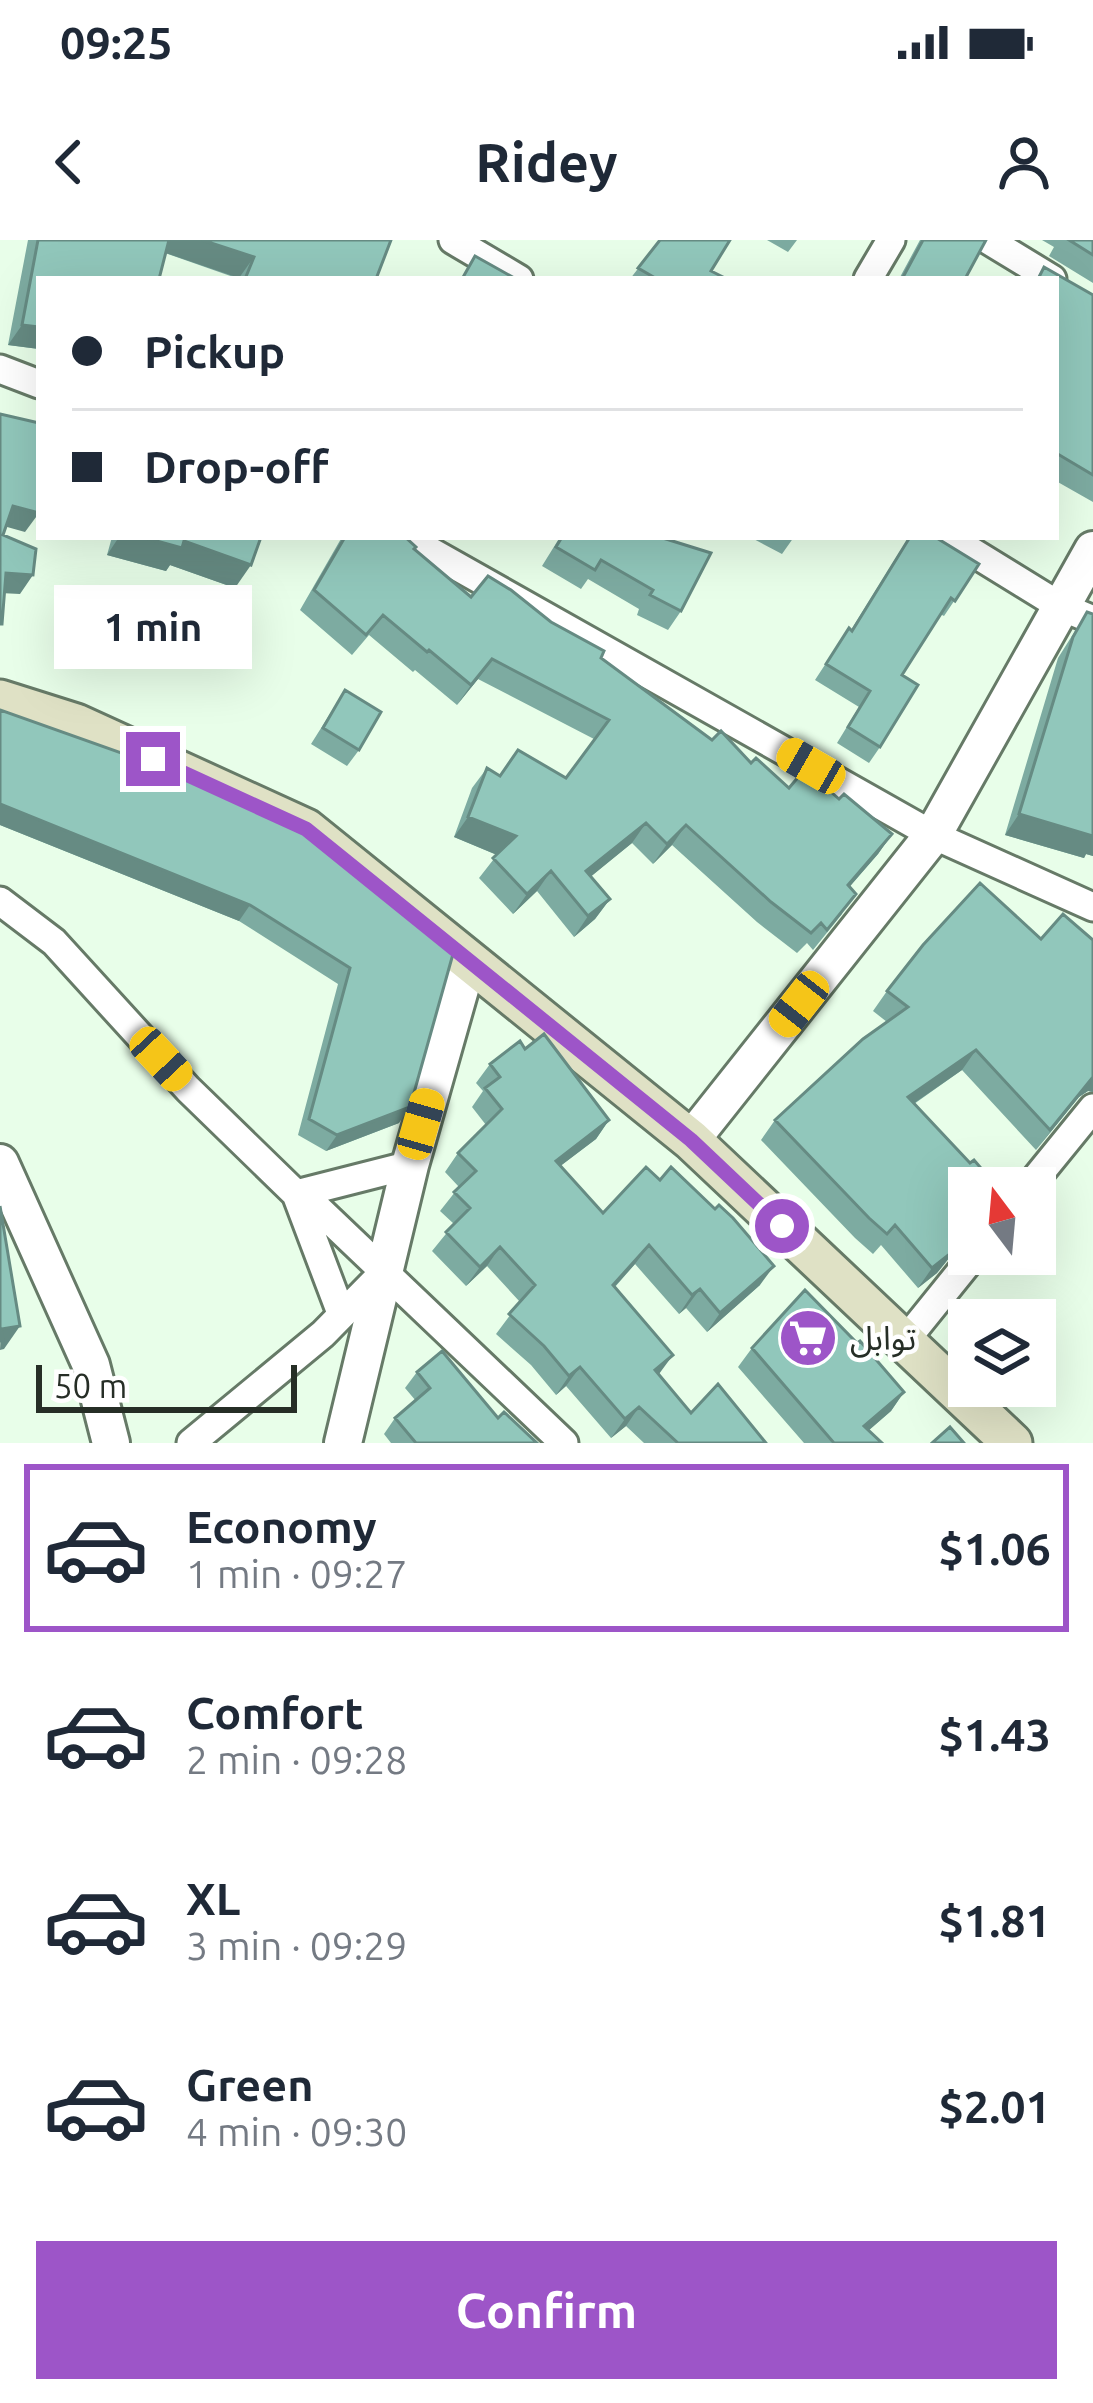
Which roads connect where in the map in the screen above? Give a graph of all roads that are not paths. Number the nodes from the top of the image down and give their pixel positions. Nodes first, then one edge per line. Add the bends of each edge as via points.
1 (453, 240) edge
2 (891, 240) edge
3 (988, 240) edge
4 (514, 276) edge
5 (870, 276) edge
6 (1048, 276) edge
7 (0, 369) edge
8 (36, 383) edge
9 (410, 540) edge
10 (953, 540) edge
11 (1093, 550) edge
12 (1076, 613) edge
13 (0, 700) edge
14 (933, 835) junction
15 (0, 902) edge
16 (1093, 907) edge
17 (468, 961) junction
18 (1093, 1108) edge
19 (691, 1140) junction
20 (0, 1163) edge
21 (410, 1165) junction
22 (1045, 1167) edge
23 (296, 1194) junction
24 (383, 1273) junction
25 (958, 1275) edge
26 (341, 1313) junction
27 (904, 1342) junction
28 (111, 1443) edge
29 (191, 1443) edge
30 (343, 1443) edge
31 (564, 1443) edge
32 (1012, 1443) edge

1 - 4 street
2 - 5 street
3 - 6 street
7 - 8 street
9 - 14 street
10 - 12 street
11 - 12 street
12 - 14 street
13 - 17 main road via 76,724 306,829
14 - 16 street
14 - 19 street
15 - 23 street via 54,942
17 - 19 main road
17 - 21 street
18 - 22 street
19 - 27 main road
20 - 28 street via 91,1365
21 - 23 street
21 - 24 street
23 - 24 street
23 - 26 street
24 - 26 street
24 - 30 street
24 - 31 street
25 - 27 street
26 - 29 street
27 - 32 main road

